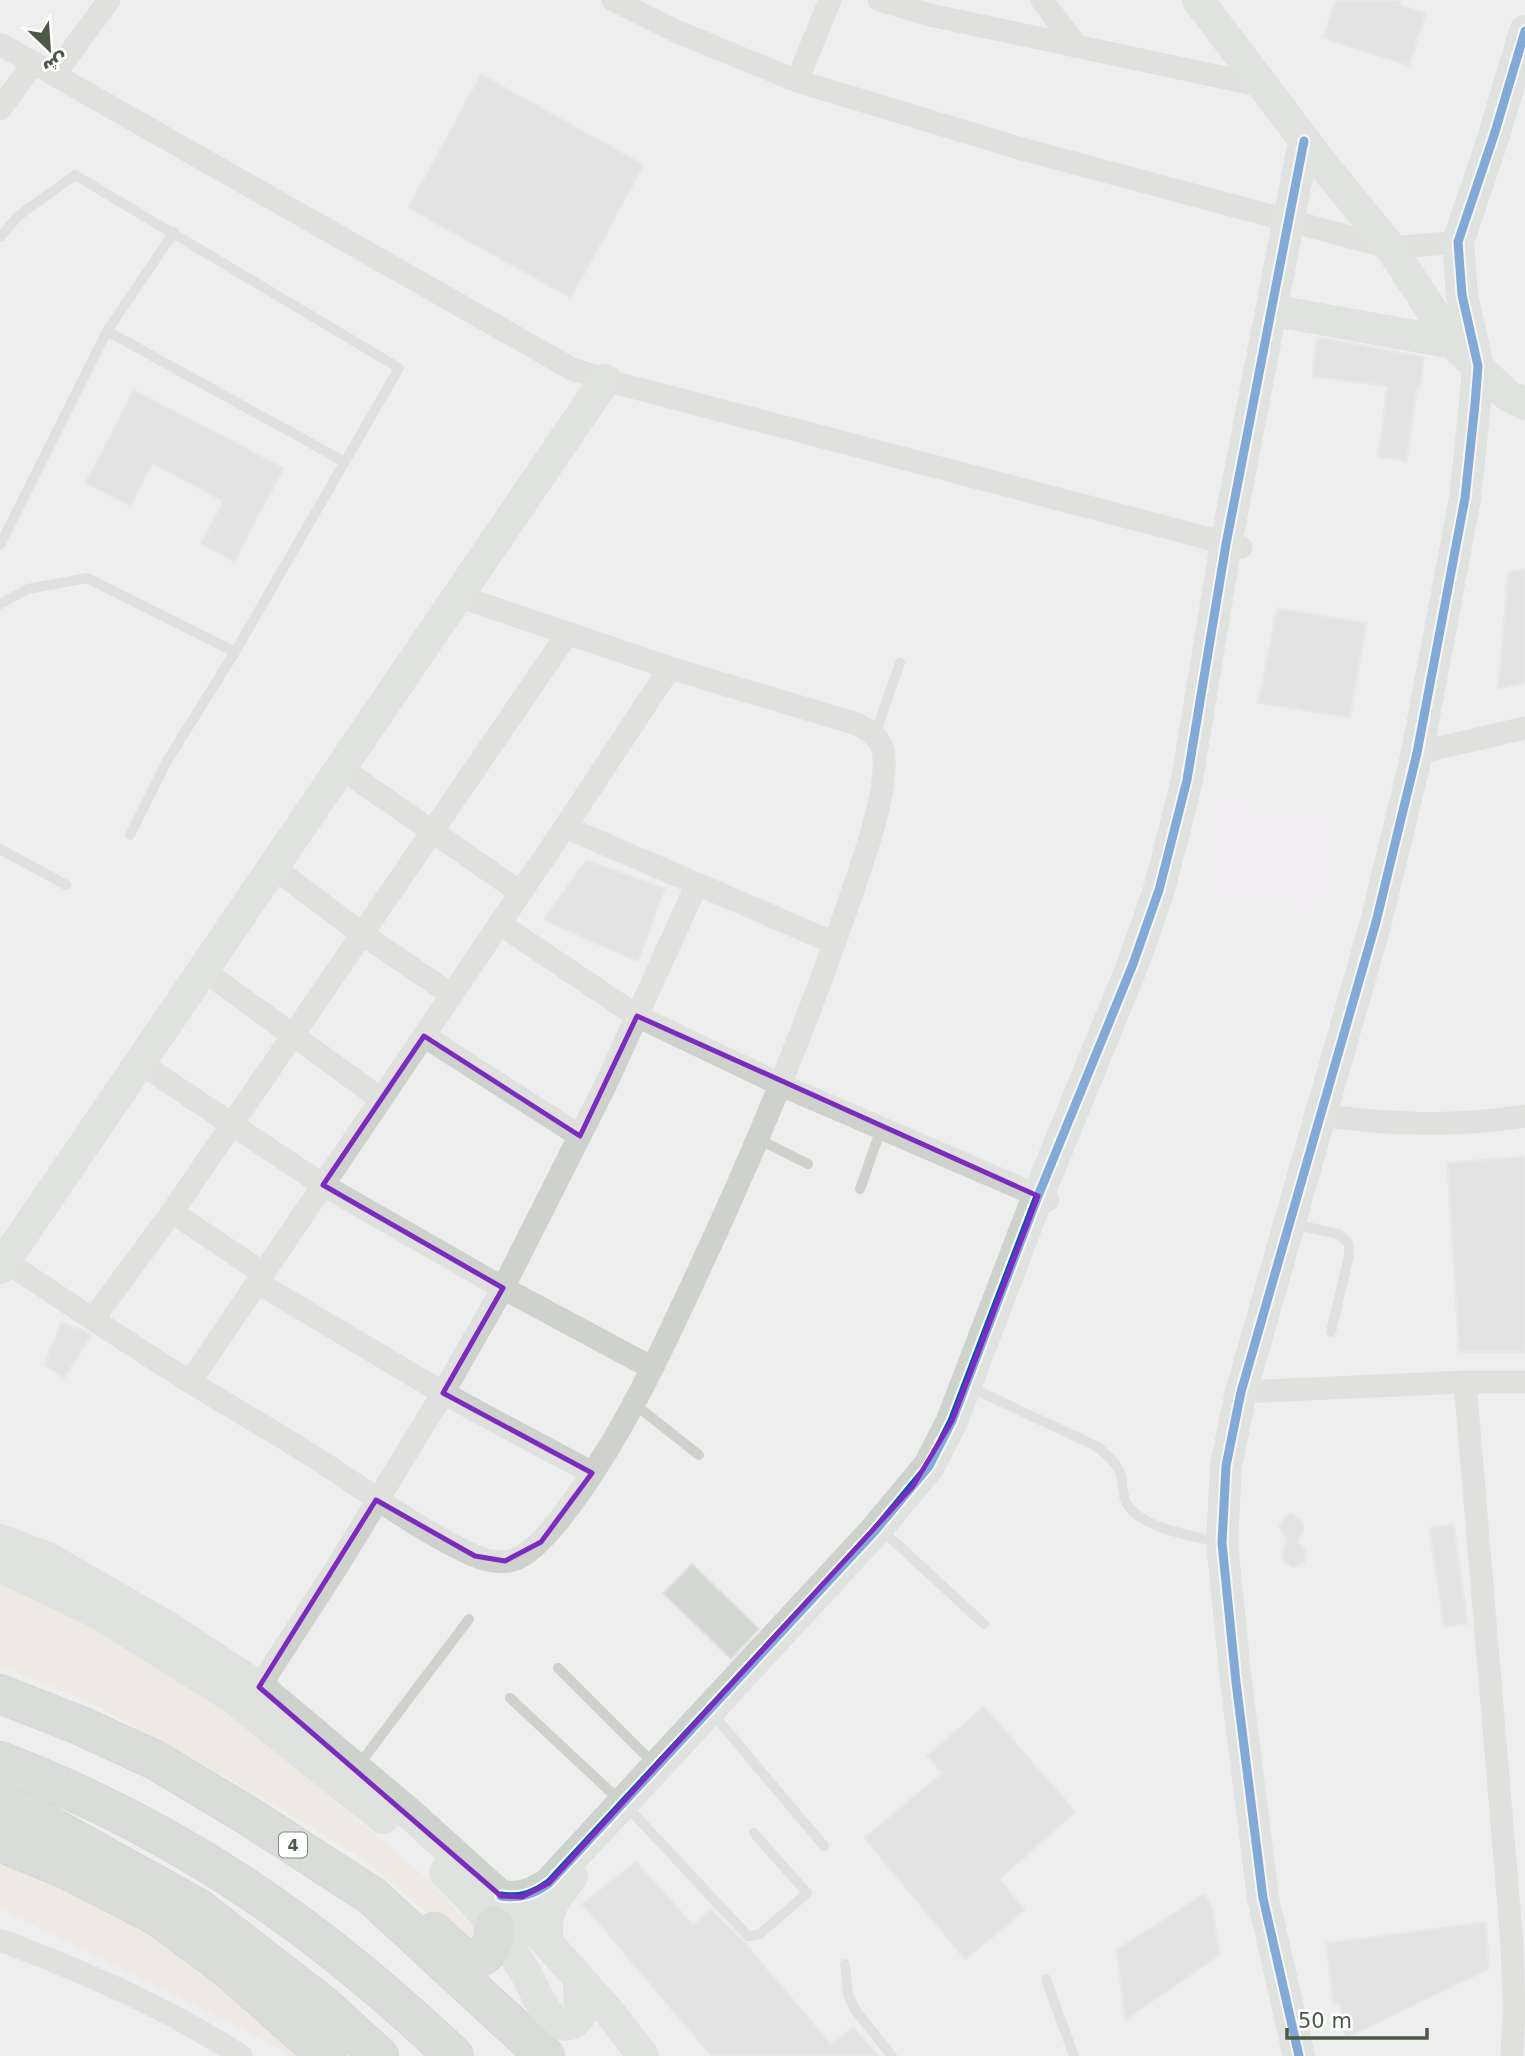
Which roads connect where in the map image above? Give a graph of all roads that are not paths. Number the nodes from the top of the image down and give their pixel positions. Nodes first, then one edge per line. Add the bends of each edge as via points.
1 (109, 0) edge
2 (613, 0) edge
3 (830, 0) edge
4 (879, 0) edge
5 (1042, 0) edge
6 (1198, 0) edge
7 (1525, 31) edge
8 (0, 44) edge
9 (1077, 47) junction
10 (33, 64) junction
11 (1520, 67) edge
12 (54, 75) junction
13 (797, 81) junction
14 (1263, 86) junction
15 (0, 109) edge
16 (1312, 151) junction
17 (1297, 223) junction
18 (174, 232) junction
19 (0, 237) edge
20 (1458, 242) junction
21 (1391, 248) junction
22 (1287, 313) junction
23 (107, 331) junction
24 (1453, 343) junction
25 (1478, 366) junction
26 (605, 380) junction
27 (1525, 404) edge
28 (345, 462) junction
29 (0, 545) edge
30 (1234, 546) junction
31 (458, 596) junction
32 (0, 604) edge
33 (568, 633) junction
34 (236, 652) junction
35 (900, 663) dead end
36 (670, 667) junction
37 (1525, 728) edge
38 (875, 735) junction
39 (1417, 753) junction
40 (341, 768) junction
41 (565, 827) junction
42 (431, 832) junction
43 (130, 835) dead end
44 (0, 849) edge
45 (273, 867) junction
46 (697, 884) junction
47 (66, 885) dead end
48 (521, 893) junction
49 (500, 924) junction
50 (362, 934) junction
51 (834, 943) junction
52 (203, 970) junction
53 (452, 995) junction
54 (637, 1016) junction
55 (293, 1034) junction
56 (424, 1036) junction
57 (139, 1063) junction
58 (781, 1085) junction
59 (381, 1099) junction
60 (1320, 1115) junction
61 (1525, 1116) edge
62 (231, 1126) junction
63 (881, 1129) junction
64 (580, 1136) junction
65 (758, 1139) junction
66 (808, 1164) dead end
67 (323, 1185) junction
68 (860, 1189) dead end
69 (1043, 1198) junction
70 (172, 1212) junction
71 (1289, 1224) junction
72 (2, 1264) edge
73 (260, 1278) junction
74 (503, 1289) junction
75 (93, 1319) junction
76 (1331, 1332) dead end
77 (652, 1368) junction
78 (975, 1380) junction
79 (190, 1382) junction
80 (1465, 1382) junction
81 (1525, 1382) edge
82 (1241, 1392) junction
83 (443, 1393) junction
84 (633, 1403) junction
85 (699, 1455) dead end
86 (592, 1473) junction
87 (376, 1500) junction
88 (881, 1535) junction
89 (0, 1540) edge
90 (1222, 1543) junction
91 (0, 1566) edge
92 (469, 1619) dead end
93 (984, 1623) dead end
94 (558, 1668) dead end
95 (259, 1687) junction
96 (0, 1694) edge
97 (510, 1698) dead end
98 (717, 1718) junction
99 (0, 1761) edge
100 (656, 1766) junction
101 (356, 1768) junction
102 (0, 1803) edge
103 (627, 1807) junction
104 (754, 1833) dead end
105 (0, 1842) edge
106 (824, 1846) dead end
107 (372, 1896) junction
108 (497, 1911) junction
109 (0, 1940) edge
110 (549, 1944) junction
111 (845, 1964) dead end
112 (579, 1978) junction
113 (1046, 1979) dead end
114 (241, 2056) edge
115 (327, 2056) edge
116 (379, 2056) edge
117 (454, 2056) edge
118 (545, 2056) edge
119 (643, 2056) edge
120 (892, 2056) edge
121 (1074, 2056) edge
122 (1299, 2056) edge
123 (1512, 2056) edge

1 - 12 street
2 - 13 street
3 - 13 street
4 - 9 street
5 - 9 street
6 - 14 street
7 - 11 street
8 - 10 street
9 - 14 street
10 - 12 street
10 - 15 street
11 - 20 street
12 - 26 street via 572,369
13 - 17 street via 1022,149
14 - 16 street
16 - 17 street
16 - 21 street
17 - 21 street
17 - 22 street
17 - 30 street
18 - 19 lane via 75,175 18,216
18 - 23 lane
18 - 28 lane via 400,368
20 - 21 street
20 - 25 street via 1462,295
21 - 24 street
22 - 24 street
22 - 30 street
23 - 28 lane
23 - 29 lane
24 - 25 street
25 - 27 street via 1507,395
25 - 39 street via 1465,498
26 - 30 street
26 - 31 street
28 - 34 lane
30 - 69 street via 1166,892 1133,964
31 - 33 street
31 - 40 street
32 - 34 lane via 28,589 87,578
33 - 36 street
33 - 42 street
34 - 43 lane via 167,761
35 - 38 lane
36 - 38 street via 857,724
36 - 41 street
37 - 39 street
38 - 51 street via 883,749 880,793
39 - 60 street via 1377,922
40 - 42 street
40 - 45 street
41 - 46 street
41 - 48 street
42 - 48 street
42 - 50 street
44 - 47 lane
45 - 50 street
45 - 52 street
46 - 51 street
46 - 54 street
48 - 49 street
49 - 53 street
49 - 54 street
50 - 53 street
50 - 55 street
51 - 58 street
52 - 55 street
52 - 57 street
53 - 56 street
54 - 58 street
54 - 64 street
55 - 59 street
55 - 62 street
56 - 59 street
56 - 64 street
57 - 62 street
57 - 72 street
58 - 63 street
58 - 65 street
59 - 67 street
60 - 61 street via 1418,1125
60 - 71 street
62 - 67 street
62 - 70 street
63 - 68 lane
63 - 69 street
64 - 74 street
65 - 66 lane
65 - 77 street
67 - 73 street
67 - 74 street
69 - 78 street
70 - 73 street
70 - 75 street
71 - 76 lane via 1339,1234 1349,1244
71 - 82 street
72 - 75 street
73 - 79 street
73 - 83 street
74 - 77 street
74 - 83 street
75 - 79 street
77 - 84 street
78 - 88 street via 929,1466
78 - 90 lane via 1110,1457 1121,1473 1125,1500 1146,1522
79 - 87 street
80 - 81 street
80 - 82 street
80 - 123 street via 1512,1945
82 - 90 street via 1226,1466
83 - 86 street
83 - 87 street
84 - 85 lane
84 - 86 street
86 - 87 street via 541,1542 529,1553 505,1561 475,1556
87 - 95 street
88 - 93 lane
88 - 98 street
88 - 100 street
89 - 95 street via 48,1558 166,1626
90 - 122 street via 1263,1898
91 - 108 street via 98,1613 232,1697 415,1845 474,1902
92 - 101 lane
94 - 100 lane
95 - 101 street
96 - 107 highway, 4 via 155,1760
97 - 103 lane
98 - 103 street
98 - 106 lane
99 - 117 highway via 128,1816 248,1888 318,1937
100 - 103 street
101 - 108 street
102 - 116 highway via 34,1817 198,1908 323,2005
103 - 104 lane via 748,1936 760,1934 807,1893
103 - 108 street via 549,1883
103 - 110 street via 554,1898 546,1925
105 - 115 highway via 68,1870 157,1916 226,1967
107 - 108 highway via 407,1909 463,1957 477,1958 489,1950 495,1939
107 - 118 highway, 4
108 - 110 street
108 - 112 street via 555,2022 571,2024 580,2014
109 - 114 street via 163,2010
110 - 112 street
111 - 120 lane via 848,1995 856,2011
112 - 119 street
113 - 121 lane

